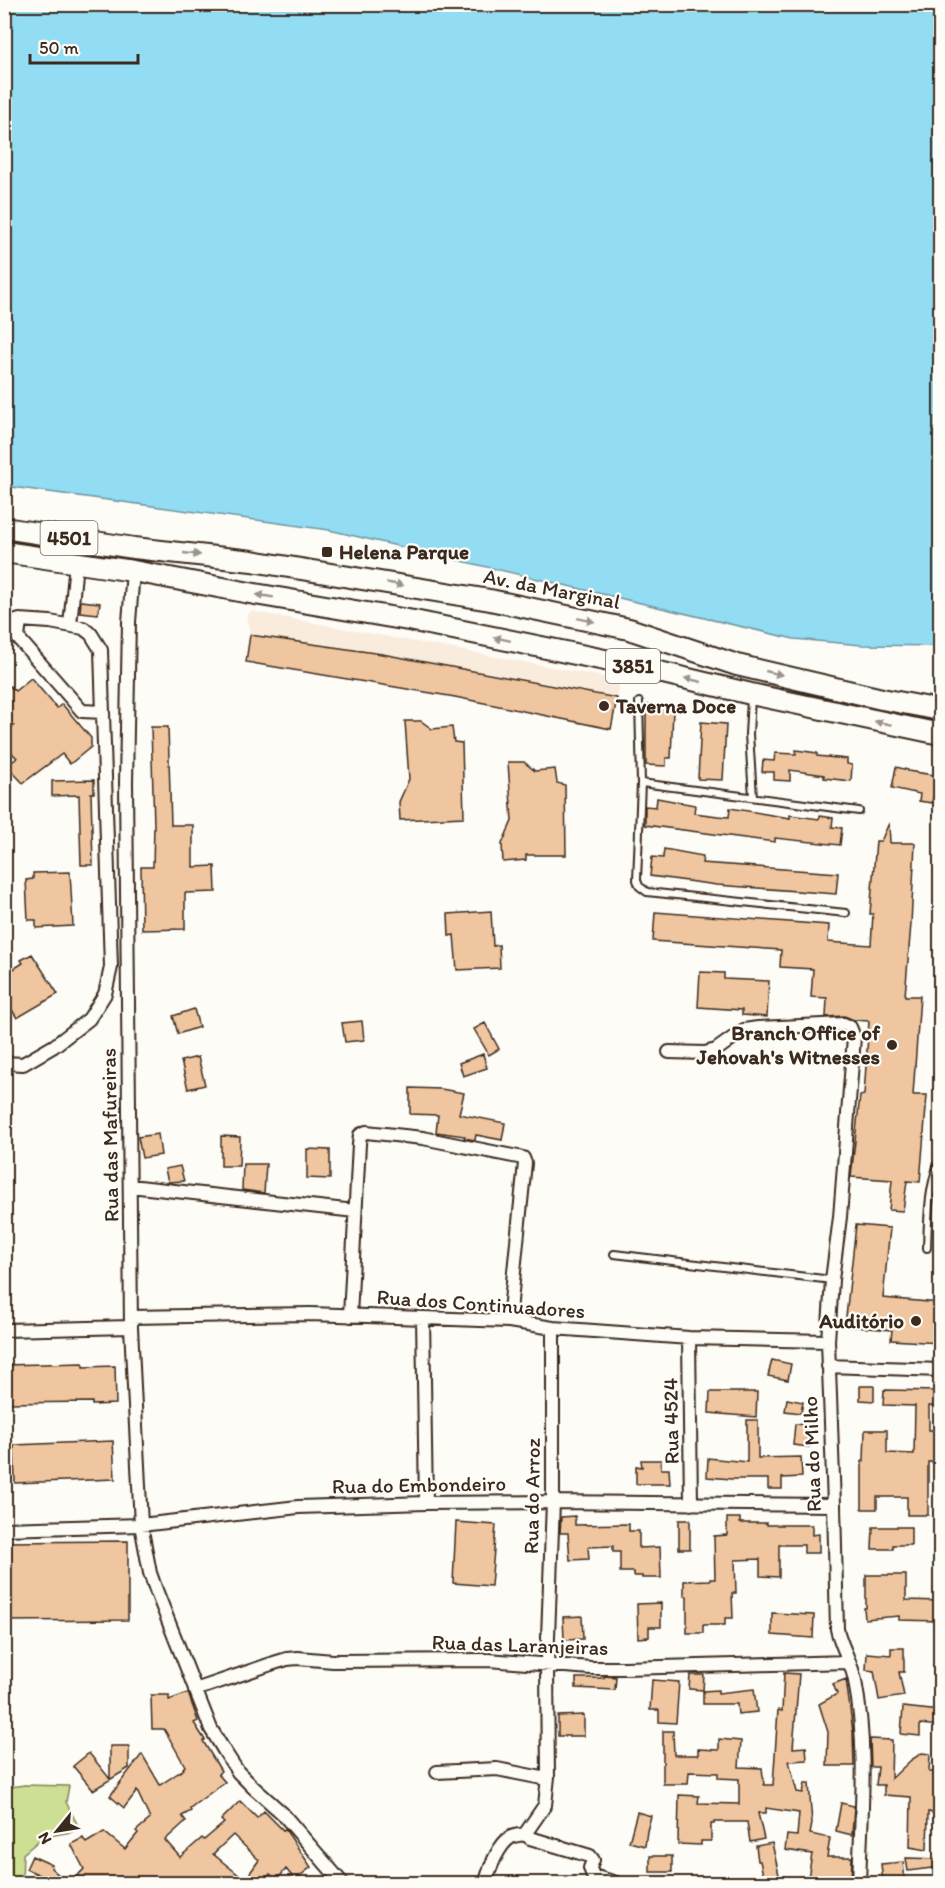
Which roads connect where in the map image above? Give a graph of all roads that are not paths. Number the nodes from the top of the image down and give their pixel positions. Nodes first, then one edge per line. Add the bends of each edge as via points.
1 (4, 528) edge
2 (134, 548) joint
3 (4, 552) edge
4 (76, 563) junction
5 (133, 571) junction
6 (20, 620) junction
7 (4, 624) edge
8 (69, 626) junction
9 (751, 694) junction
10 (639, 702) dead end
11 (940, 710) edge
12 (103, 712) junction
13 (940, 734) edge
14 (641, 783) junction
15 (753, 797) junction
16 (859, 811) dead end
17 (846, 913) dead end
18 (669, 1052) dead end
19 (4, 1063) edge
20 (940, 1160) edge
21 (130, 1186) junction
22 (355, 1211) junction
23 (927, 1248) dead end
24 (614, 1254) dead end
25 (832, 1280) junction
26 (350, 1316) junction
27 (423, 1318) junction
28 (509, 1321) junction
29 (131, 1322) junction
30 (553, 1328) junction
31 (4, 1330) edge
32 (689, 1338) junction
33 (828, 1341) junction
34 (828, 1366) junction
35 (940, 1370) edge
36 (553, 1502) junction
37 (426, 1503) junction
38 (691, 1504) junction
39 (834, 1505) junction
40 (141, 1525) junction
41 (4, 1529) edge
42 (849, 1662) junction
43 (547, 1664) junction
44 (195, 1690) junction
45 (437, 1772) dead end
46 (548, 1778) junction
47 (525, 1834) junction
48 (343, 1884) edge
49 (486, 1884) edge
50 (619, 1884) edge
51 (859, 1884) edge

1 - 2 main road, Av. da Marginal / 4501
2 -> 11 main road, Av. da Marginal / 3851 via 263,562 490,600 629,629 737,664
3 - 4 main road, 4501
4 - 5 main road, 4501
4 - 8 street
9 -> 5 main road, 3851 via 414,621
5 - 21 street, Rua das Mafureiras via 126,783
6 - 7 street
6 - 8 street
6 - 12 street via 18,638 82,711
8 - 12 street via 83,628 101,650
13 -> 9 main road, 3851
9 - 15 lane
10 - 14 lane
12 - 19 street via 111,967 105,994 89,1019 54,1046 23,1064
14 - 15 lane
14 - 17 lane via 637,880 647,892
15 - 16 lane
18 - 25 street, Rua do Milho via 716,1050 744,1030 844,1024 850,1028 854,1037
20 - 23 lane via 929,1200
21 - 22 street
21 - 29 street, Rua das Mafureiras
22 - 26 street
22 - 28 street via 359,1144 364,1132 423,1138 523,1158
24 - 25 lane
25 - 33 street, Rua do Milho
26 - 27 street, Rua dos Continuadores
26 - 29 street, Rua dos Continuadores via 310,1314
27 - 28 street, Rua dos Continuadores
27 - 37 street
28 - 30 street, Rua dos Continuadores
29 - 31 street, Rua dos Continuadores
29 - 40 street, Rua das Mafureiras
30 - 32 street, Rua dos Continuadores
30 - 36 street, Rua do Arroz
32 - 33 street, Rua dos Continuadores
32 - 38 street, Rua 4524
33 - 34 street, Rua do Milho
34 - 35 street
34 - 39 street, Rua do Milho
36 - 37 street, Rua do Embondeiro
36 - 38 street, Rua do Embondeiro
36 - 43 street, Rua do Arroz
37 - 40 street, Rua do Embondeiro via 298,1507
38 - 39 street, Rua do Embondeiro
39 - 42 street, Rua do Milho via 837,1629
40 - 41 street, Rua do Embondeiro
40 - 44 street, Rua das Mafureiras via 153,1581
42 - 43 street, Rua das Laranjeiras via 626,1668
42 - 51 street, Rua do Milho via 863,1740
43 - 44 street, Rua das Laranjeiras via 287,1659
43 - 46 street, Rua do Arroz
44 - 48 street, Rua das Mafureiras via 211,1730 238,1772 282,1813
45 - 46 street via 497,1769
46 - 47 street, Rua do Arroz via 545,1805
47 - 49 street via 509,1838 496,1856
47 - 50 street via 590,1856 593,1876

